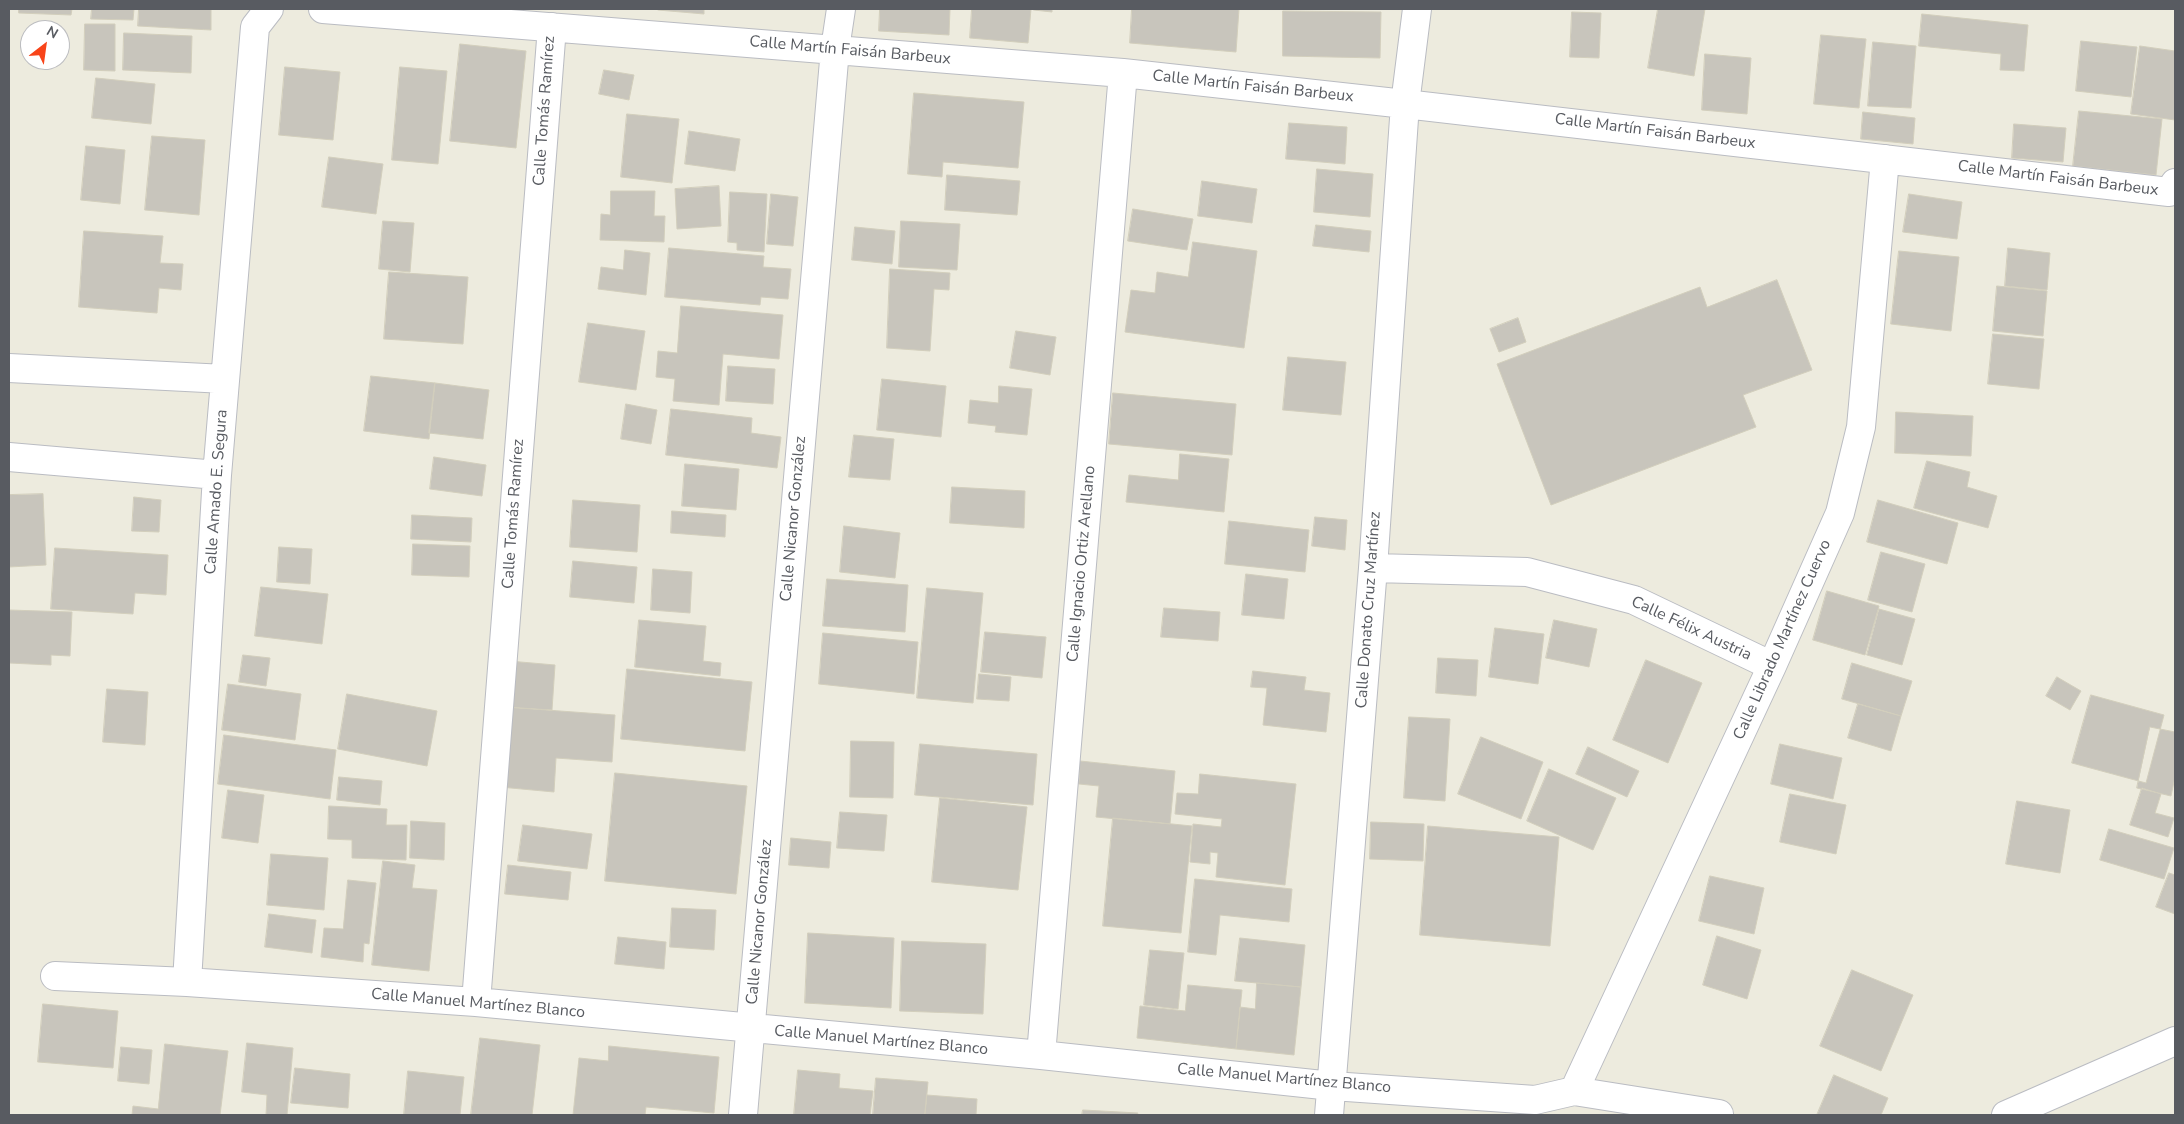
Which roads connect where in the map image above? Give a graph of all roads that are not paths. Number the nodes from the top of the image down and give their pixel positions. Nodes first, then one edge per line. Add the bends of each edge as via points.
1 (269, 9) edge
2 (323, 9) edge
3 (841, 9) edge
4 (1418, 9) edge
5 (552, 27) junction
6 (834, 49) junction
7 (1123, 73) junction
8 (1405, 104) junction
9 (1885, 159) junction
10 (2175, 183) edge
11 (9, 368) edge
12 (225, 379) junction
13 (9, 457) edge
14 (217, 475) junction
15 (1373, 568) junction
16 (1772, 666) junction
17 (55, 976) dead end
18 (187, 982) junction
19 (476, 1002) junction
20 (751, 1029) junction
21 (2175, 1041) edge
22 (1042, 1055) junction
23 (1332, 1086) junction
24 (1574, 1091) junction
25 (1719, 1114) edge
26 (743, 1115) edge
27 (1329, 1115) edge
28 (2006, 1115) edge

1 - 12 street, Calle Amado E. Segura via 254,27
2 - 5 street, Calle Martín Faisán Barbeux
3 - 6 street, Calle Nicanor González
4 - 8 street, Calle Donato Cruz Martínez
5 - 6 street, Calle Martín Faisán Barbeux
5 - 19 street, Calle Tomás Ramírez
6 - 7 street, Calle Martín Faisán Barbeux
6 - 20 street, Calle Nicanor González
7 - 8 street, Calle Martín Faisán Barbeux
7 - 22 street, Calle Ignacio Ortiz Arellano
8 - 9 street, Calle Martín Faisán Barbeux
8 - 15 street, Calle Donato Cruz Martínez
9 - 10 street, Calle Martín Faisán Barbeux via 2169,192
9 - 16 street, Calle Librado Martínez Cuervo via 1861,427 1840,513
11 - 12 street
12 - 14 street, Calle Amado E. Segura
13 - 14 street
14 - 18 street, Calle Amado E. Segura
15 - 16 street, Calle Félix Austria via 1527,572 1634,600
15 - 23 street, Calle Donato Cruz Martínez
16 - 24 street, Calle Librado Martínez Cuervo
17 - 18 street, Calle Manuel Martínez Blanco
18 - 19 street, Calle Manuel Martínez Blanco
19 - 20 street, Calle Manuel Martínez Blanco
20 - 22 street, Calle Manuel Martínez Blanco
20 - 26 street, Calle Nicanor González
21 - 28 street
22 - 23 street, Calle Manuel Martínez Blanco
23 - 24 street, Calle Manuel Martínez Blanco via 1535,1100
23 - 27 street, Calle Donato Cruz Martínez
24 - 25 street

